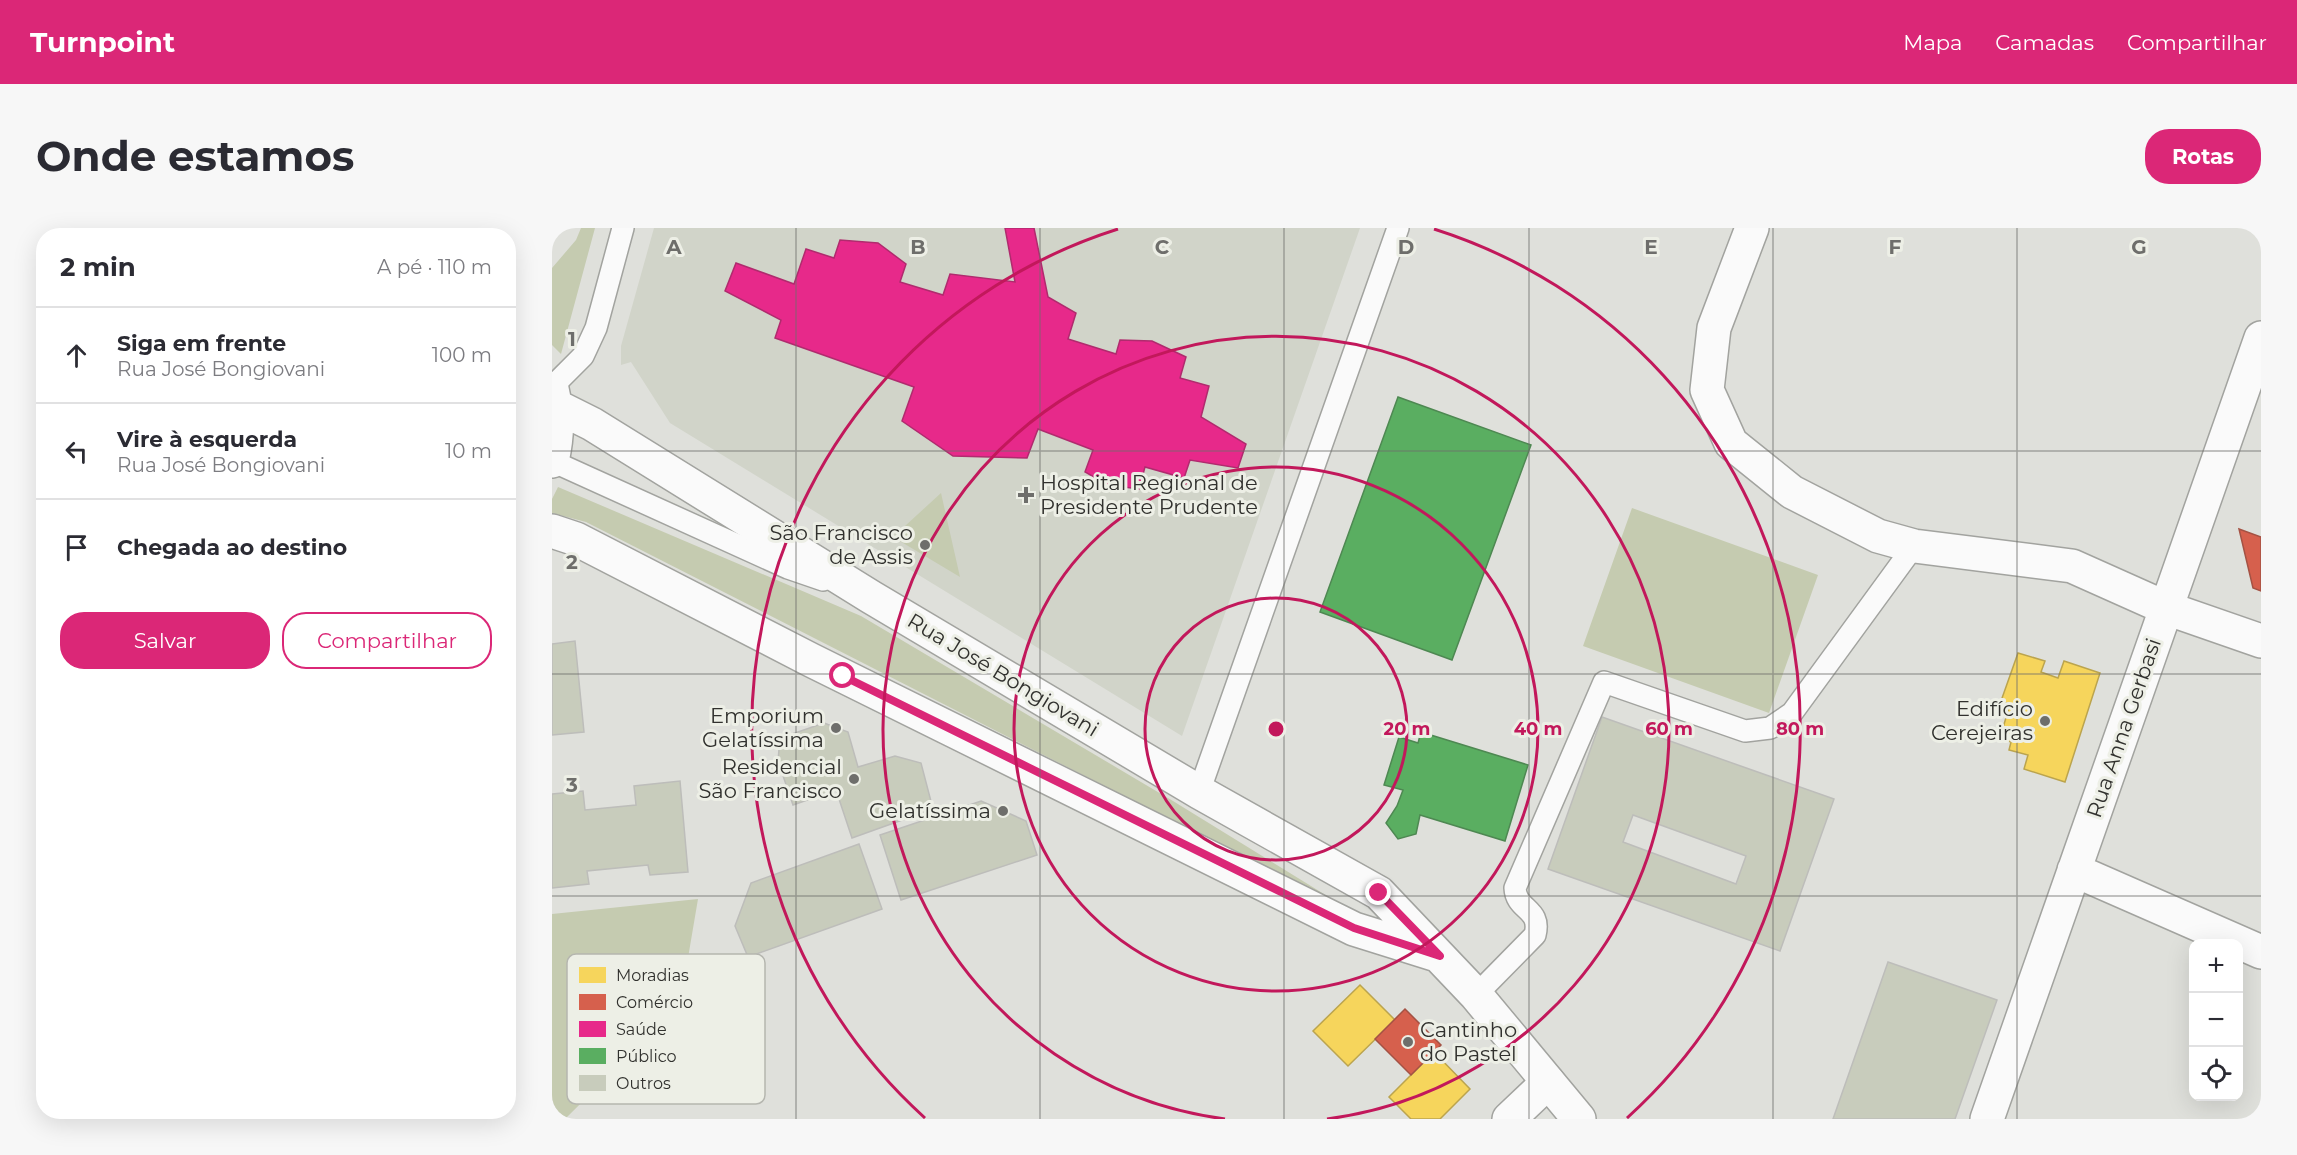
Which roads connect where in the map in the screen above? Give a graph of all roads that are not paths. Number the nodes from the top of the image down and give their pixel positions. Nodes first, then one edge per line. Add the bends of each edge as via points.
1 (623, 228) edge
2 (1398, 228) edge
3 (1752, 228) edge
4 (2261, 338) edge
5 (554, 396) edge
6 (552, 461) edge
7 (552, 531) edge
8 (1914, 546) junction
9 (871, 597) junction
10 (2166, 608) junction
11 (2261, 641) edge
12 (1199, 792) junction
13 (2074, 870) junction
14 (2261, 952) edge
15 (1440, 956) junction
16 (1476, 995) junction
17 (1548, 1082) junction
18 (1509, 1119) edge
19 (1579, 1119) edge
20 (1987, 1119) edge

1 - 5 lane via 596,328
2 - 12 lane
3 - 8 street via 1714,328 1707,390 1731,443 1792,492 1878,536
4 - 10 street, Rua Anna Gerbasi
5 - 6 street via 558,438
5 - 9 street, Rua José Bongiovani via 592,424
6 - 9 lane via 788,567
7 - 15 street, Rua José Bongiovani via 576,538 811,660 1354,928
8 - 10 street via 2072,566
8 - 16 lane via 1791,713 1770,728 1745,731 1604,682 1515,888 1519,902 1534,914 1538,925 1535,935
9 - 12 street, Rua José Bongiovani
10 - 11 street
10 - 13 street, Rua Anna Gerbasi
12 - 15 street, Rua José Bongiovani via 1379,893
13 - 14 street
13 - 20 street, Rua Anna Gerbasi
15 - 16 street, Rua José Bongiovani
16 - 17 street, Rua José Bongiovani
17 - 18 street
17 - 19 street, Rua José Bongiovani

